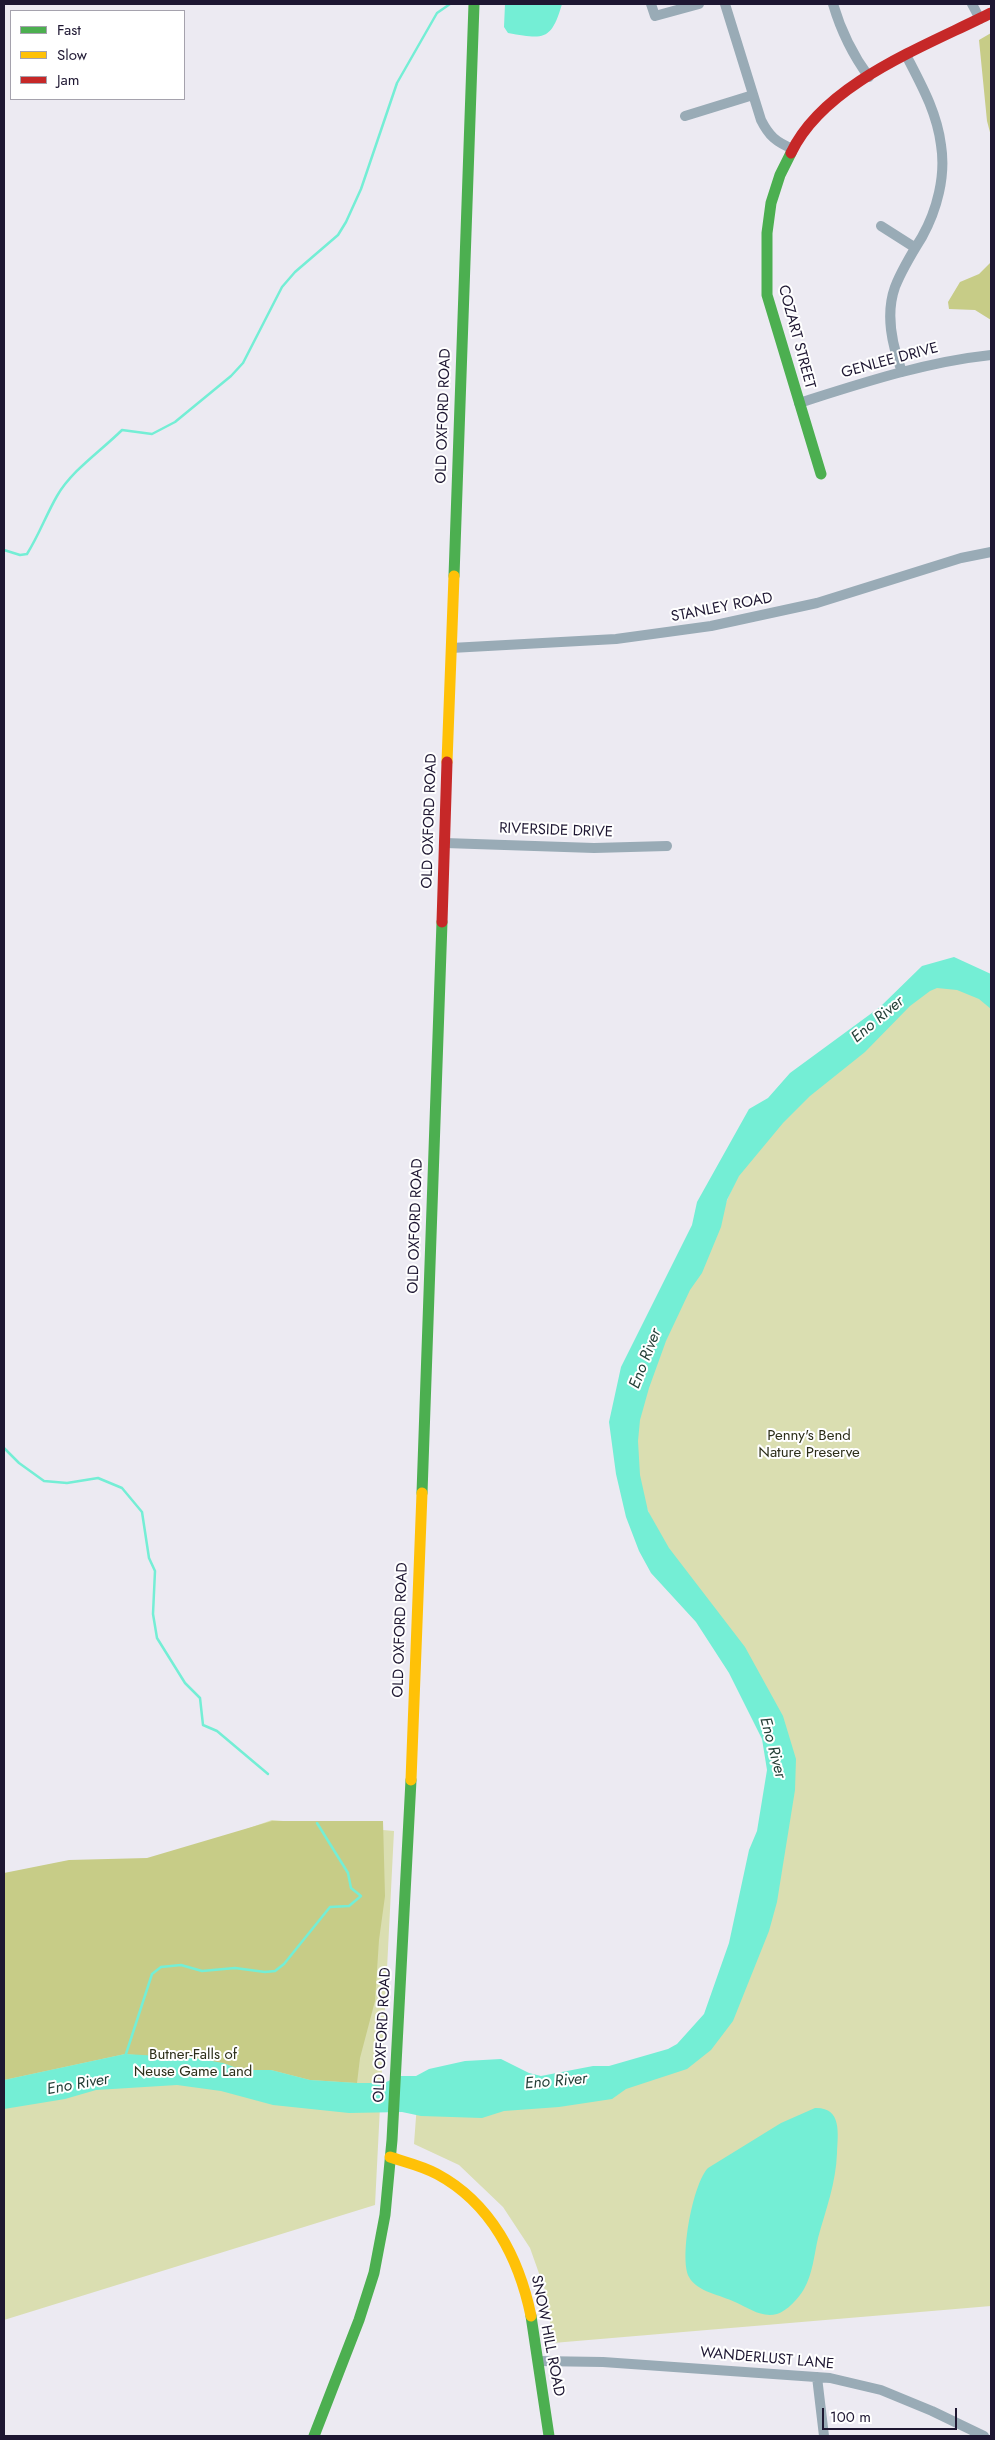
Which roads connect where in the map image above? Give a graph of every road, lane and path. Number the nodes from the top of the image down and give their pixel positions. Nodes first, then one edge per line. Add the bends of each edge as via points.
1 (474, 4) edge
2 (651, 4) edge
3 (699, 4) edge
4 (725, 4) edge
5 (833, 4) edge
6 (972, 4) edge
7 (991, 12) edge
8 (980, 18) junction
9 (907, 57) junction
10 (869, 77) junction
11 (753, 95) junction
12 (685, 116) dead end
13 (793, 149) junction
14 (881, 226) dead end
15 (914, 247) junction
16 (991, 355) edge
17 (902, 372) junction
18 (799, 403) junction
19 (821, 474) dead end
20 (991, 552) edge
21 (451, 648) junction
22 (445, 843) junction
23 (667, 846) dead end
24 (390, 2157) junction
25 (538, 2361) junction
26 (817, 2377) junction
27 (314, 2436) edge
28 (549, 2436) edge
29 (824, 2436) edge
30 (984, 2436) edge

1 - 21 street, OLD OXFORD ROAD
2 - 3 street via 655,16
4 - 11 street
5 - 10 street via 843,35
6 - 8 street
7 - 8 street, COZART STREET
8 - 9 street, COZART STREET
9 - 10 street, COZART STREET
9 - 15 street via 933,110 942,146 938,197 931,220
10 - 13 street, COZART STREET via 832,103 808,126
11 - 12 street
11 - 13 street via 768,134
13 - 18 street, COZART STREET via 772,193 764,265 767,295
14 - 15 street
15 - 17 street via 894,288 890,322 894,350
16 - 17 street, GENLEE DRIVE via 958,358
17 - 18 street, GENLEE DRIVE
18 - 19 street, COZART STREET
20 - 21 street, STANLEY ROAD via 961,558 817,603 711,626 616,639
21 - 22 street, OLD OXFORD ROAD
22 - 23 street, RIVERSIDE DRIVE via 594,848
22 - 24 street, OLD OXFORD ROAD via 412,1764
24 - 25 street, SNOW HILL ROAD via 417,2164 450,2181 474,2200 498,2226 520,2272
24 - 27 street, OLD OXFORD ROAD via 386,2215 374,2273
25 - 26 street, WANDERLUST LANE via 603,2362
25 - 28 street, SNOW HILL ROAD
26 - 29 street
26 - 30 street, WANDERLUST LANE via 881,2390

